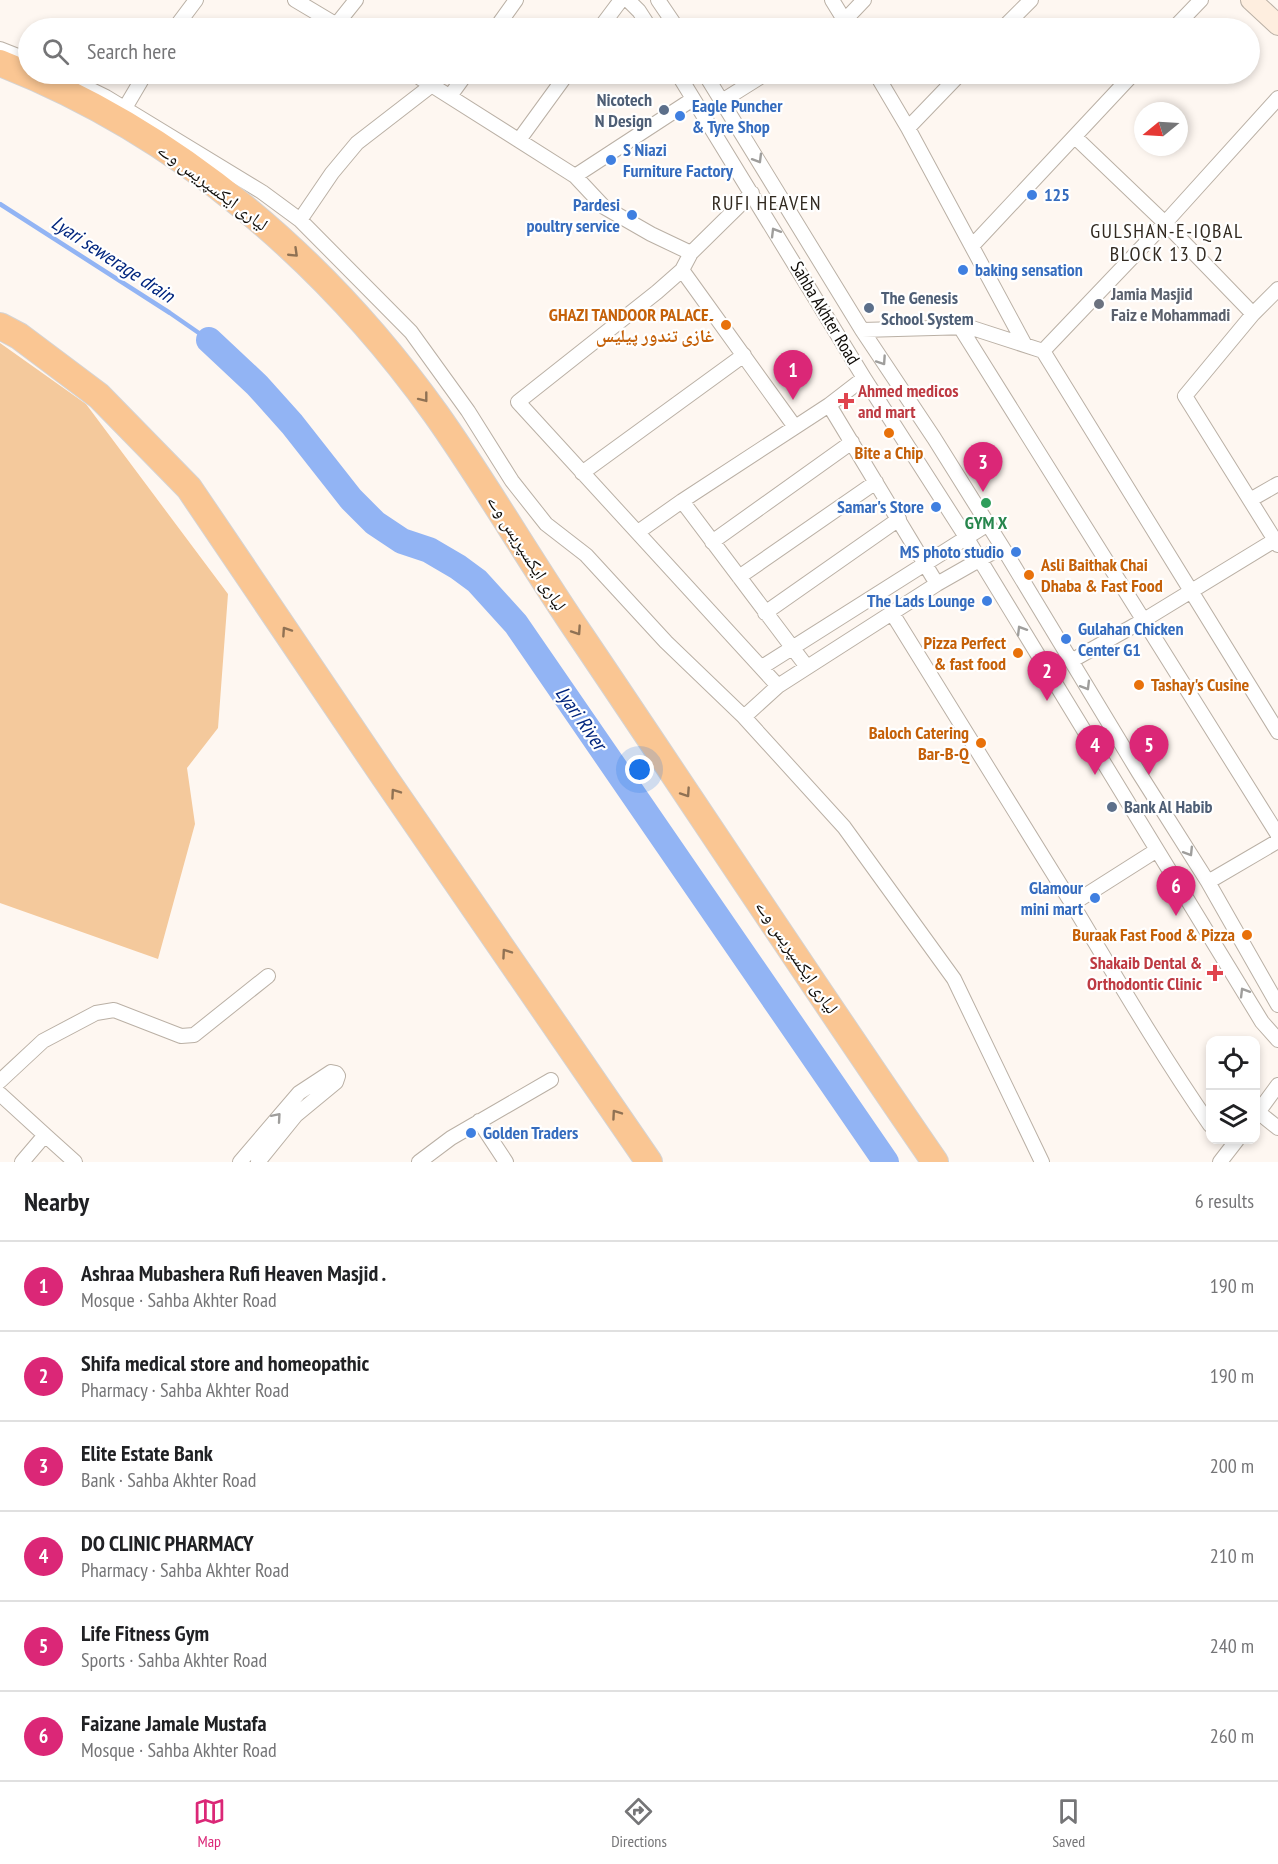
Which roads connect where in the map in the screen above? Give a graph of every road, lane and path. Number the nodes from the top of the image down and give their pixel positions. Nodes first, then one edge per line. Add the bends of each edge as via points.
1 (196, 0) edge
2 (295, 0) edge
3 (356, 0) edge
4 (516, 0) edge
5 (621, 0) edge
6 (628, 0) edge
7 (658, 0) edge
8 (832, 0) edge
9 (864, 0) edge
10 (1031, 0) edge
11 (1200, 0) edge
12 (1252, 0) edge
13 (182, 18) edge
14 (324, 18) edge
15 (345, 18) edge
16 (503, 18) edge
17 (608, 18) edge
18 (642, 18) edge
19 (670, 18) edge
20 (839, 18) edge
21 (849, 18) edge
22 (1014, 18) edge
23 (1183, 18) edge
24 (1278, 25) edge
25 (0, 49) edge
26 (18, 56) edge
27 (0, 63) edge
28 (18, 71) edge
29 (47, 84) edge
30 (79, 84) edge
31 (139, 84) edge
32 (459, 84) edge
33 (560, 84) edge
34 (684, 84) edge
35 (711, 84) edge
36 (749, 84) edge
37 (882, 84) edge
38 (950, 84) edge
39 (1124, 84) edge
40 (432, 85) joint
41 (450, 96) junction
42 (1278, 98) edge
43 (693, 99) junction
44 (722, 101) junction
45 (125, 108) junction
46 (908, 128) junction
47 (1075, 136) junction
48 (519, 140) junction
49 (575, 176) junction
50 (752, 193) junction
51 (300, 220) junction
52 (1165, 223) junction
53 (972, 246) junction
54 (691, 253) junction
55 (682, 270) junction
56 (1278, 289) edge
57 (1253, 314) junction
58 (0, 326) edge
59 (960, 327) junction
60 (862, 330) junction
61 (1026, 345) junction
62 (1043, 351) junction
63 (744, 355) junction
64 (864, 378) junction
65 (829, 405) junction
66 (795, 427) junction
67 (852, 442) junction
68 (582, 473) junction
69 (876, 482) junction
70 (1278, 484) edge
71 (1250, 500) junction
72 (682, 501) junction
73 (899, 519) junction
74 (988, 524) junction
75 (638, 532) junction
76 (966, 537) junction
77 (712, 542) junction
78 (1276, 542) edge
79 (1002, 547) junction
80 (979, 560) junction
81 (926, 563) junction
82 (739, 577) junction
83 (938, 584) junction
84 (1192, 591) junction
85 (765, 613) junction
86 (892, 613) junction
87 (1144, 620) junction
88 (792, 648) junction
89 (1071, 661) junction
90 (762, 666) junction
91 (807, 667) junction
92 (778, 686) junction
93 (744, 717) junction
94 (1278, 732) edge
95 (1278, 835) edge
96 (1278, 841) edge
97 (1157, 850) junction
98 (1208, 882) junction
99 (1072, 904) junction
100 (268, 976) dead end
101 (1278, 1005) edge
102 (1278, 1040) edge
103 (551, 1080) dead end
104 (0, 1082) edge
105 (1278, 1085) edge
106 (0, 1094) edge
107 (1260, 1109) edge
108 (1260, 1115) edge
109 (1206, 1119) edge
110 (479, 1121) junction
111 (1278, 1128) edge
112 (45, 1135) junction
113 (22, 1162) edge
114 (75, 1162) edge
115 (240, 1162) edge
116 (258, 1162) edge
117 (419, 1162) edge
118 (506, 1162) edge
119 (649, 1162) edge
120 (935, 1162) edge
121 (1042, 1162) edge

1 - 13 street
2 - 14 street
3 - 15 street
4 - 16 street
5 - 17 street
6 - 18 street
7 - 19 street
8 - 20 street
9 - 21 street
10 - 22 street
11 - 23 street
12 - 24 main road
25 - 26 street
27 -> 28 highway, لیاری ایکسپریس وے
29 -> 120 highway, لیاری ایکسپریس وے via 81,99 191,166 259,219 379,342 459,447 579,634
30 - 45 street
31 - 45 street
32 - 41 street
33 - 48 street
34 - 43 street, Sahba Akhter Road
35 - 44 street, Sahba Akhter Road
36 - 44 street
37 - 46 street
38 - 46 street
39 - 47 street
40 - 41 street
40 - 51 street via 357,142
41 - 48 street
42 - 52 street
43 - 49 street
43 - 50 street, Sahba Akhter Road
44 -> 60 street, Sahba Akhter Road
45 - 51 street via 262,192
46 - 53 street
47 - 52 street
47 - 53 street
48 - 49 street
49 - 54 street via 604,207
50 - 54 street
64 -> 50 street, Sahba Akhter Road
51 - 93 street via 411,332 512,481 546,524 586,555 666,642
52 - 57 street
52 - 62 street
53 - 61 street
54 - 55 street
55 - 63 street
55 - 68 street via 518,402
56 - 57 street
57 - 71 street via 1185,396
119 -> 58 highway via 189,488 99,396
59 - 60 street
59 - 61 street
59 - 87 street
60 -> 74 street, Sahba Akhter Road
61 - 62 street
62 - 84 street
63 - 66 street
63 - 68 street
64 - 65 street
64 - 76 street, Sahba Akhter Road
65 - 66 street
65 - 67 street
66 - 72 street
67 - 69 street
67 - 77 street
68 - 75 street
69 - 73 street
69 - 82 street
70 - 71 street
71 - 78 street
72 - 75 street
72 - 77 street
73 - 81 street
73 - 85 street
74 - 76 street
74 - 79 street, Sahba Akhter Road
75 - 90 street
76 - 80 street, Sahba Akhter Road
76 - 81 street
77 - 82 street
78 - 84 street
79 - 80 street
79 - 89 street, Sahba Akhter Road
80 - 83 street
97 -> 80 street, Sahba Akhter Road
81 - 83 street
81 - 88 street
82 - 85 street
83 - 86 street
84 - 87 street
84 - 94 street
85 - 88 street
86 - 91 street
86 - 99 street
87 - 89 street
87 - 95 street
88 - 90 street
88 - 91 street
89 -> 98 street, Sahba Akhter Road
90 - 92 street
91 - 92 street
92 - 93 street
93 - 121 street via 844,827 954,979
96 - 98 street
97 - 99 street
102 -> 97 street, Sahba Akhter Road via 1262,1022
98 - 101 street, Sahba Akhter Road
99 - 109 street via 1125,995
100 - 104 street via 194,1035 181,1036 114,1010 96,1012 43,1041
103 - 110 street
105 - 107 street
106 - 112 street
108 - 111 street
110 - 117 street
110 - 118 street
112 - 113 street
112 - 114 street
115 -> 116 street via 299,1093 331,1072 336,1073 336,1082 296,1115

